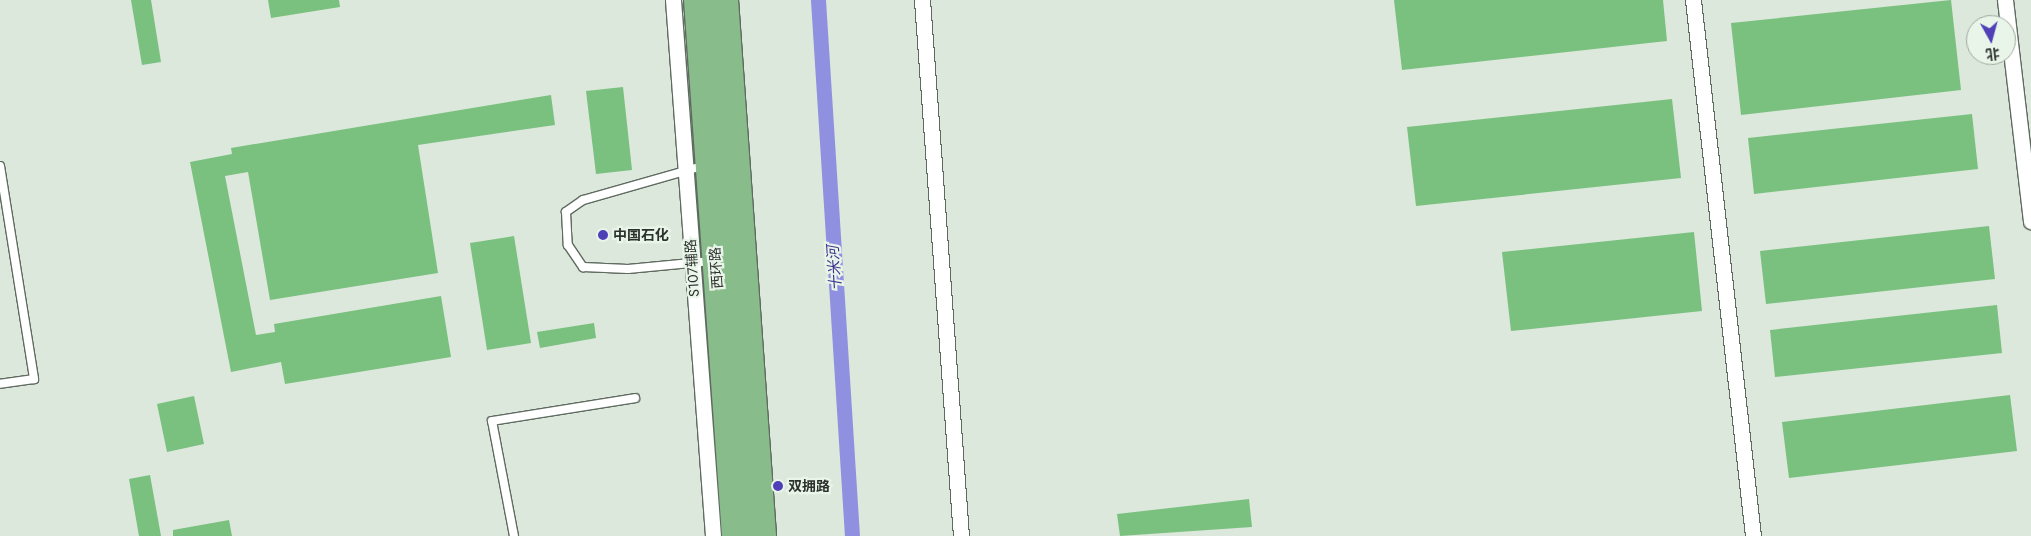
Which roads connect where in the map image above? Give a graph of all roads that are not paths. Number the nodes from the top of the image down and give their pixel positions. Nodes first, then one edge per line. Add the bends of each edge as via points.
1 (673, 0) edge
2 (698, 0) edge
3 (724, 0) edge
4 (922, 0) edge
5 (1693, 0) edge
6 (2005, 0) edge
7 (0, 166) edge
8 (697, 167) junction
9 (2031, 221) edge
10 (703, 262) junction
11 (0, 384) edge
12 (634, 398) dead end
13 (514, 536) edge
14 (713, 536) edge
15 (736, 536) edge
16 (762, 536) edge
17 (961, 536) edge
18 (1753, 536) edge

1 - 8 street
2 - 8 highway, 西环路
3 - 16 highway, 西环路
4 - 17 street
5 - 18 street
6 - 9 street
7 - 11 lane via 34,378
8 - 10 highway, 西环路
8 - 10 lane via 583,200 566,212 568,245 583,267
10 - 14 street, S107辅路
10 - 15 highway, 西环路
12 - 13 lane via 492,421

